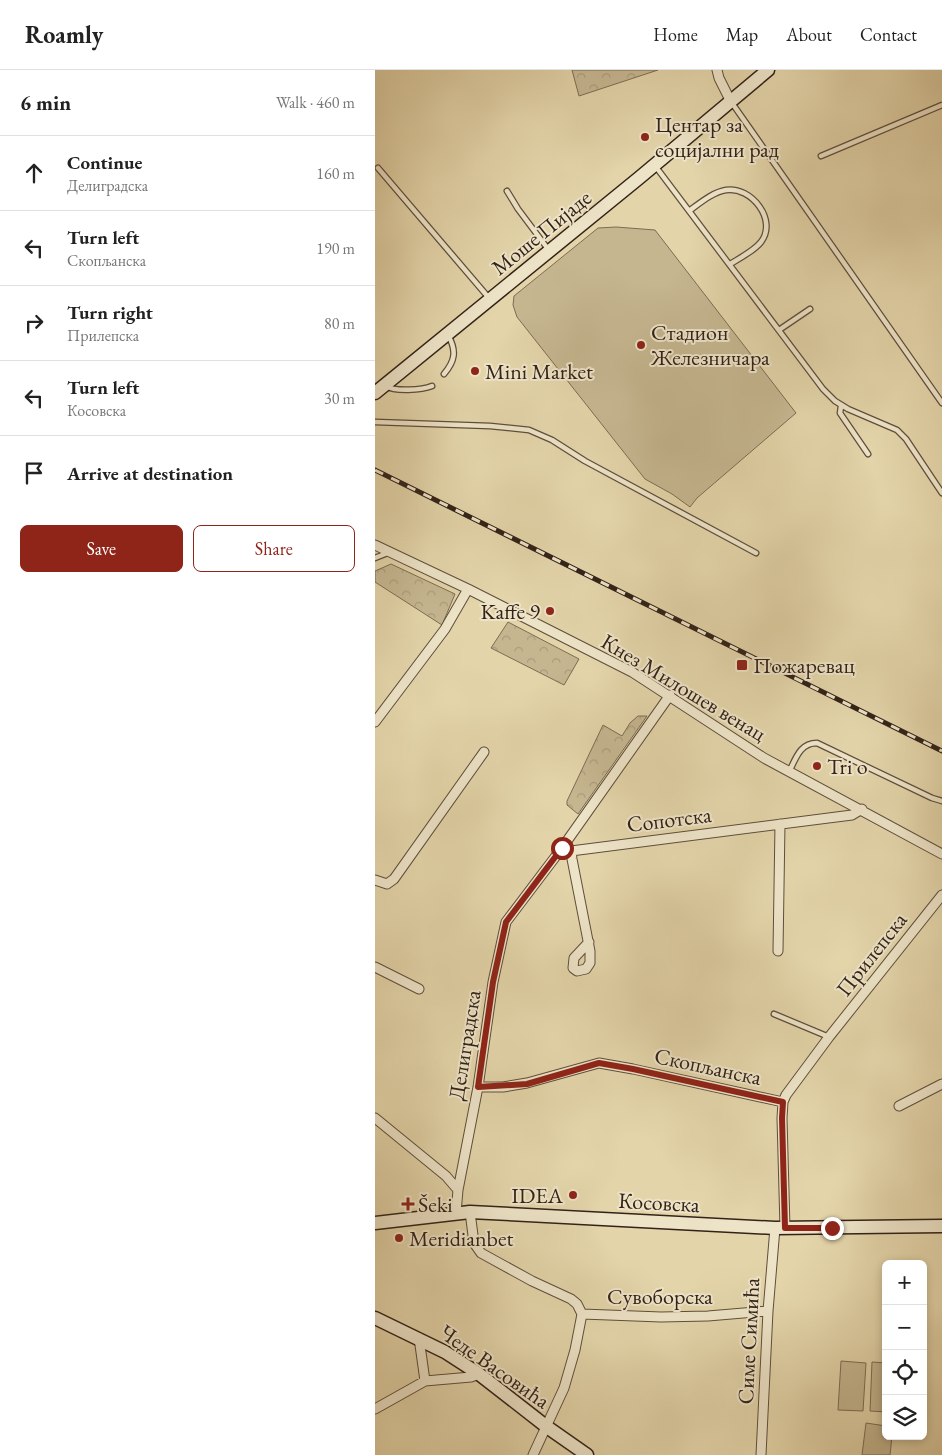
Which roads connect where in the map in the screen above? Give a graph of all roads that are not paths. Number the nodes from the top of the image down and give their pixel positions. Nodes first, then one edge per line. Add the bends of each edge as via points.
1 (717, 70) edge
2 (761, 72) edge
3 (730, 100) junction
4 (942, 105) edge
5 (821, 156) dead end
6 (654, 164) junction
7 (378, 168) dead end
8 (507, 191) dead end
9 (689, 211) junction
10 (549, 251) junction
11 (730, 264) junction
12 (490, 299) junction
13 (810, 309) dead end
14 (779, 330) junction
15 (447, 334) junction
16 (444, 374) dead end
17 (432, 386) dead end
18 (380, 389) edge
19 (942, 403) edge
20 (841, 406) junction
21 (375, 422) edge
22 (868, 454) dead end
23 (942, 492) edge
24 (375, 545) edge
25 (390, 552) junction
26 (756, 553) dead end
27 (375, 558) edge
28 (468, 589) junction
29 (670, 695) junction
30 (375, 722) edge
31 (484, 752) dead end
32 (789, 772) junction
33 (942, 801) edge
34 (861, 809) junction
35 (780, 824) junction
36 (562, 848) junction
37 (571, 851) junction
38 (942, 854) edge
39 (375, 880) edge
40 (942, 895) edge
41 (589, 942) dead end
42 (779, 950) dead end
43 (375, 967) edge
44 (419, 989) dead end
45 (773, 1014) dead end
46 (829, 1037) junction
47 (942, 1084) edge
48 (478, 1087) junction
49 (783, 1102) junction
50 (899, 1106) dead end
51 (375, 1118) edge
52 (458, 1190) junction
53 (470, 1212) junction
54 (456, 1213) junction
55 (375, 1223) edge
56 (942, 1226) edge
57 (780, 1228) junction
58 (768, 1311) junction
59 (582, 1314) junction
60 (375, 1318) edge
61 (419, 1338) junction
62 (479, 1374) junction
63 (425, 1381) junction
64 (375, 1409) edge
65 (547, 1427) junction
66 (533, 1455) edge
67 (587, 1455) edge
68 (761, 1455) edge

1 - 3 street
2 - 3 street, Моше Пијаде
3 - 6 street, Моше Пијаде
3 - 19 lane
4 - 5 lane
6 - 9 lane
6 - 10 street, Моше Пијаде
7 - 12 lane
8 - 10 lane
9 - 11 lane
9 - 11 lane via 725,190 742,192 753,198 765,216 766,232 759,245
10 - 12 street, Моше Пијаде
11 - 14 lane
12 - 15 street, Моше Пијаде
13 - 14 lane
14 - 20 lane via 823,389
15 - 16 lane via 453,344 455,358
15 - 18 street, Моше Пијаде
17 - 18 lane via 425,389
20 - 22 lane via 840,413
20 - 23 lane via 897,430
21 - 26 lane via 529,430
24 - 25 street, Кнез Милошев венац
25 - 27 lane
25 - 28 street, Кнез Милошев венац
28 - 29 street, Кнез Милошев венац via 632,672
28 - 30 street via 445,629
29 - 32 street, Кнез Милошев венац via 737,742
29 - 36 street, Делиградска
31 - 39 street via 394,879 387,884
32 - 33 lane via 803,747 817,743
32 - 34 street, Кнез Милошев венац
34 - 35 street, Сопотска via 852,815
34 - 38 street, Кнез Милошев венац
35 - 37 street, Сопотска
35 - 42 street
36 - 37 street, Сопотска
36 - 48 street, Делиградска via 506,922 493,982
37 - 41 street
40 - 46 street, Прилепска
43 - 44 street
45 - 46 lane
46 - 49 street, Прилепска
47 - 50 street
48 - 49 street, Скопљанска via 527,1084 599,1063
48 - 52 street, Делиградска
49 - 57 street
51 - 52 street via 447,1176
52 - 54 street, Делиградска
53 - 54 street, Косовска
53 - 57 street, Косовска
53 - 59 street, Сувоборска via 474,1243 481,1253 532,1282 571,1299
54 - 55 street, Косовска
56 - 57 street, Косовска
57 - 58 street, Симе Симића
58 - 59 street, Сувоборска via 680,1316
58 - 68 street, Симе Симића
59 - 65 street, Сувоборска via 564,1388
60 - 61 street, Чеде Васовића
61 - 62 street, Чеде Васовића
61 - 63 street
62 - 63 street
62 - 65 street, Чеде Васовића
63 - 64 street
65 - 66 street, Сувоборска
65 - 67 street, Чеде Васовића

